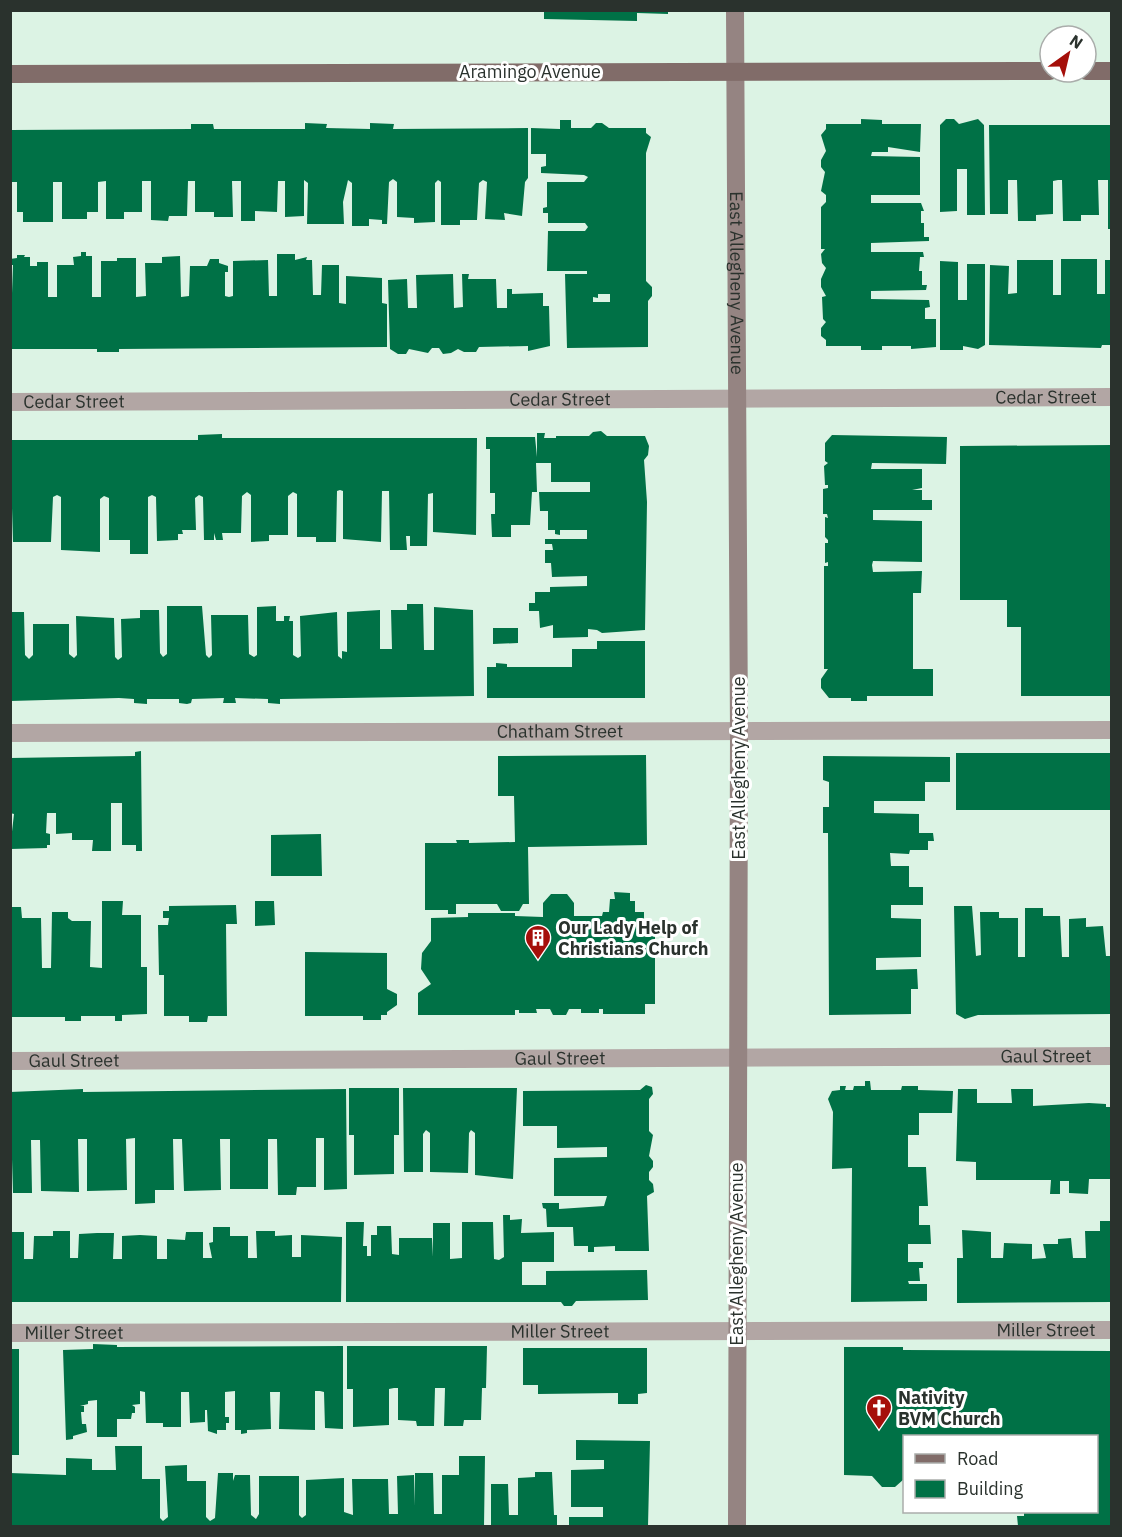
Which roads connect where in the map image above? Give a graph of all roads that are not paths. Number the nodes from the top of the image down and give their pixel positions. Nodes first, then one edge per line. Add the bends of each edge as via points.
1 (735, 10) edge
2 (736, 71) junction
3 (1038, 71) edge
4 (10, 74) edge
5 (1112, 397) edge
6 (736, 399) junction
7 (10, 402) edge
8 (1112, 730) edge
9 (739, 732) junction
10 (10, 733) edge
11 (1112, 1056) edge
12 (738, 1058) junction
13 (10, 1061) edge
14 (1112, 1330) edge
15 (736, 1331) junction
16 (10, 1333) edge
17 (737, 1527) edge

1 - 2 street, East Allegheny Avenue
2 - 3 main road, Aramingo Avenue
2 - 4 main road, Aramingo Avenue
2 - 6 street, East Allegheny Avenue
5 - 6 street, Cedar Street
6 - 7 street, Cedar Street
6 - 9 street, East Allegheny Avenue
8 - 9 street, Chatham Street
9 - 10 street, Chatham Street
9 - 12 street, East Allegheny Avenue
11 - 12 street, Gaul Street
12 - 13 street, Gaul Street
12 - 15 street, East Allegheny Avenue
14 - 15 street, Miller Street
15 - 16 street, Miller Street
15 - 17 street, East Allegheny Avenue

